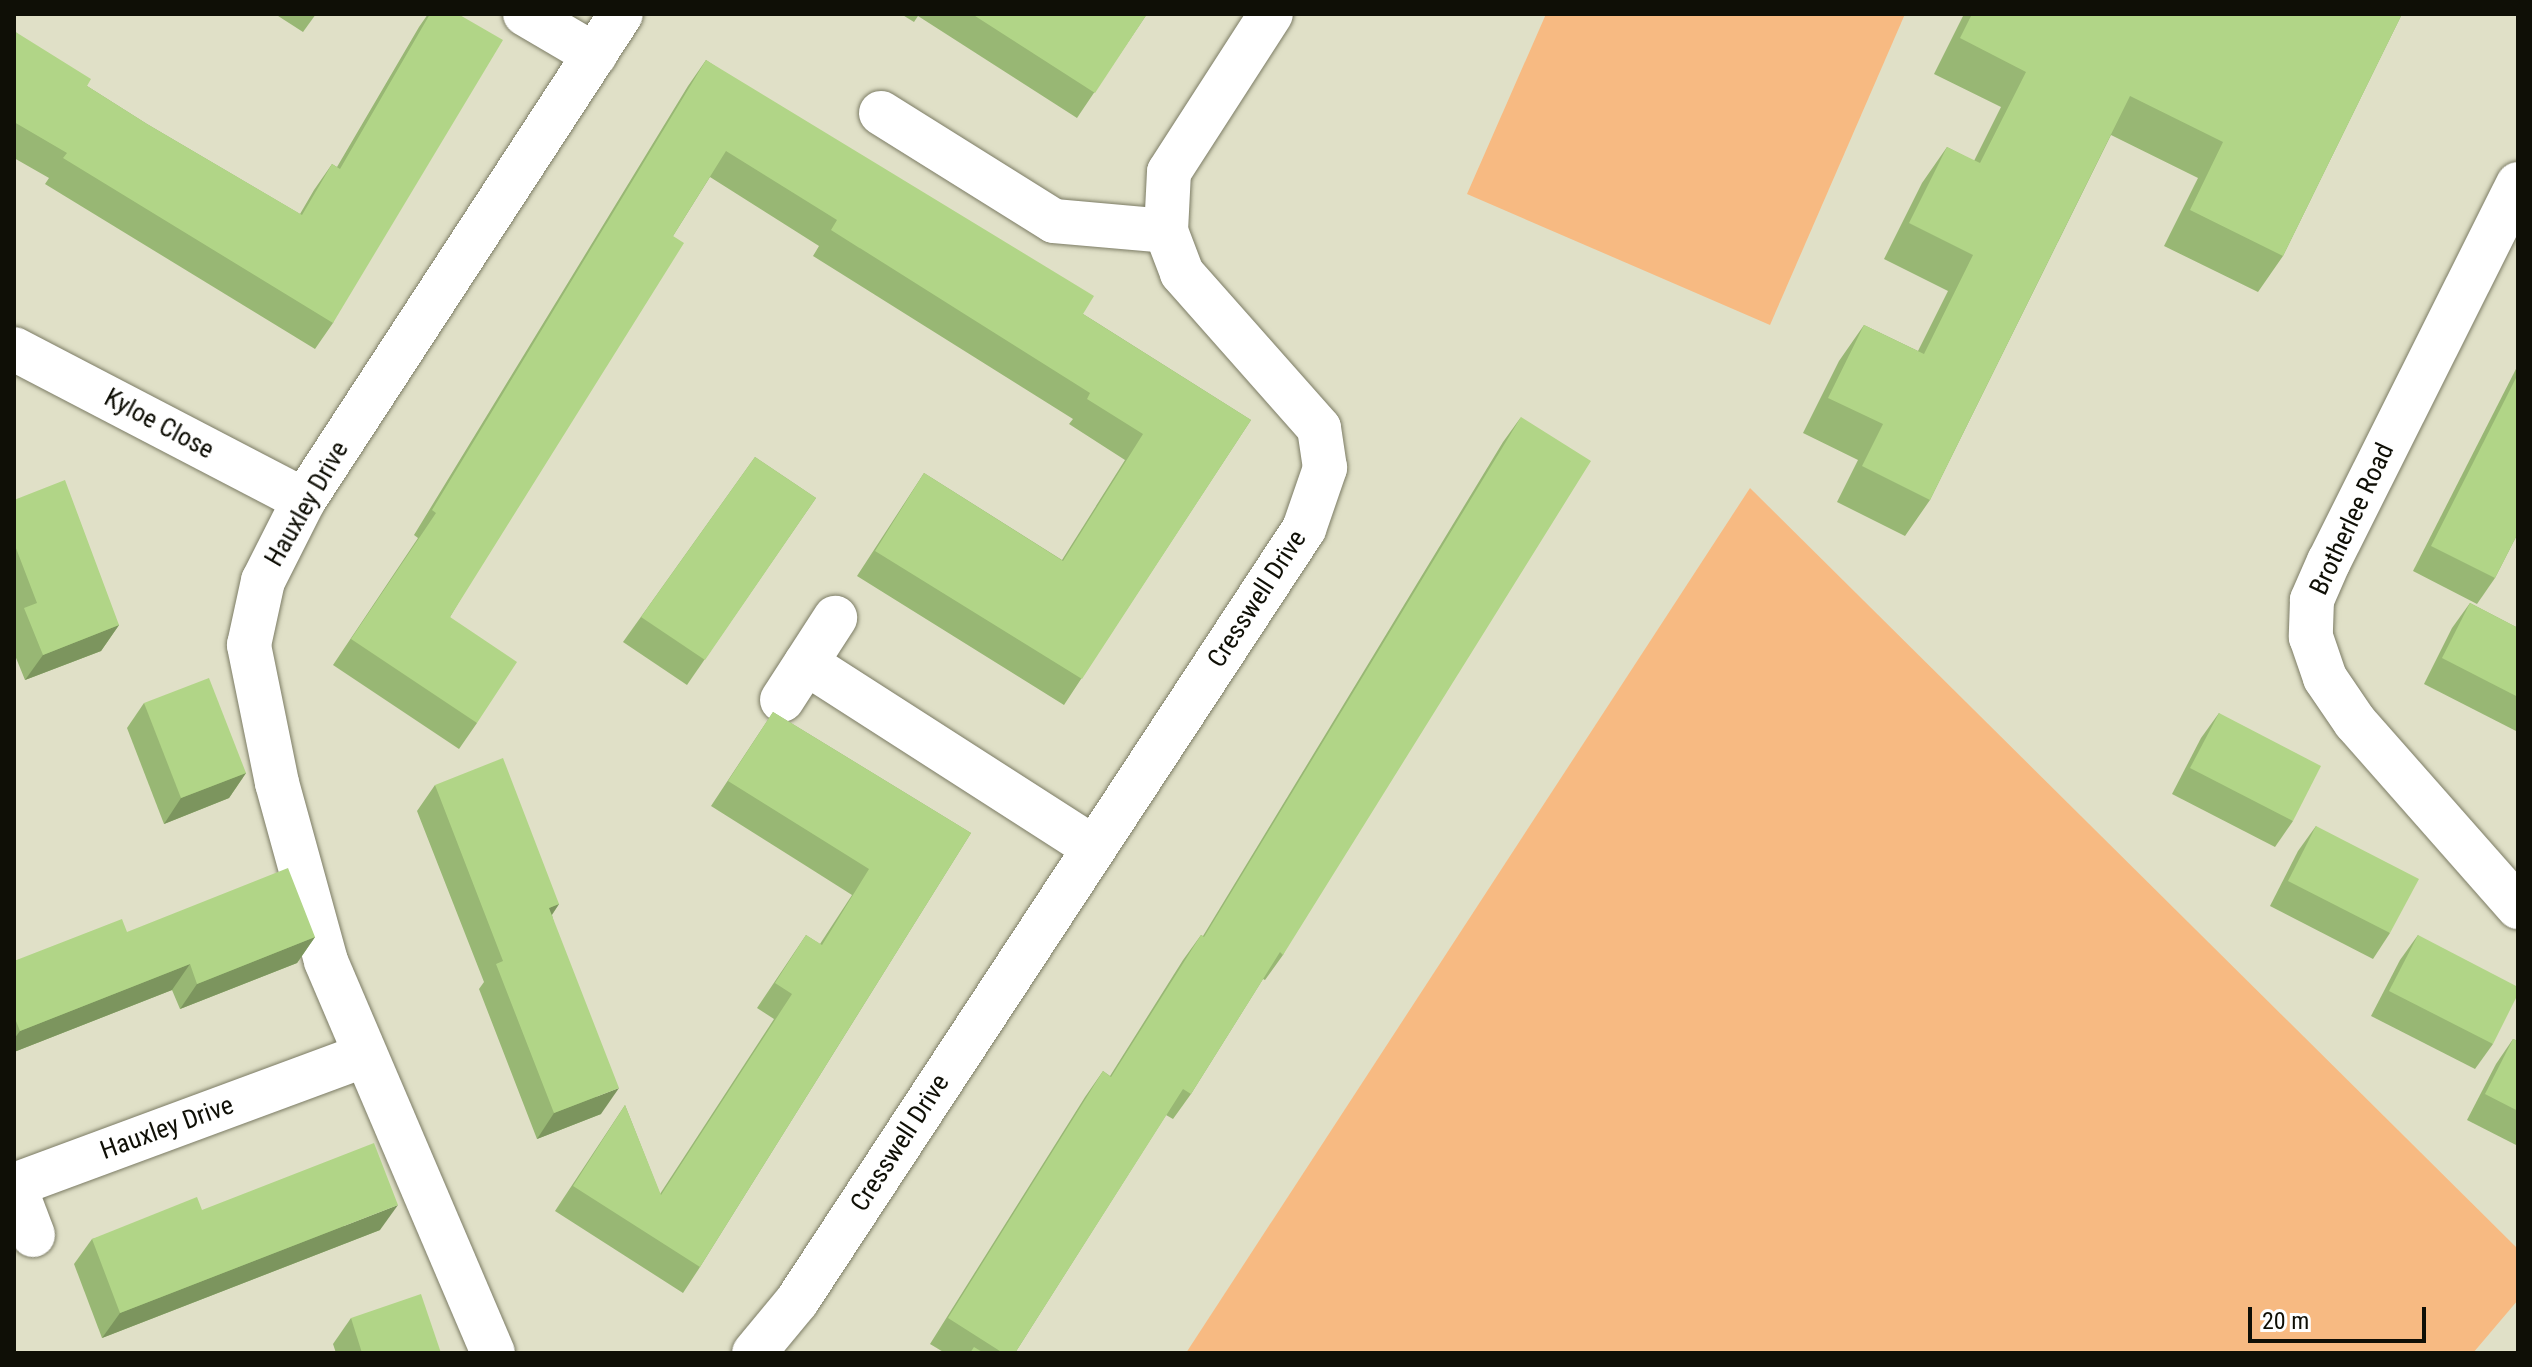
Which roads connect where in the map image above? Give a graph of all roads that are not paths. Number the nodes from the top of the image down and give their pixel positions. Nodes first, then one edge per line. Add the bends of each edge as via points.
1 (525, 14) edge
2 (621, 14) edge
3 (1271, 14) edge
4 (595, 55) junction
5 (881, 113) dead end
6 (2518, 184) edge
7 (1166, 231) junction
8 (14, 349) edge
9 (304, 500) junction
10 (835, 618) dead end
11 (806, 663) junction
12 (782, 700) dead end
13 (1094, 848) junction
14 (2518, 907) edge
15 (365, 1055) junction
16 (33, 1235) dead end
17 (493, 1353) edge
18 (754, 1353) edge

1 - 4 street
2 - 4 street, Hauxley Drive
3 - 7 street, Cresswell Drive via 1169,172
4 - 9 street, Hauxley Drive
5 - 7 street via 1054,221
6 - 14 street, Brotherlee Road via 2329,561 2312,600 2311,637 2325,678 2355,722
7 - 13 street, Cresswell Drive via 1182,273 1319,428 1325,468 1304,529
8 - 9 street, Kyloe Close
9 - 15 street, Hauxley Drive via 263,581 249,645 277,783 326,961
10 - 11 street
11 - 12 street
11 - 13 street
13 - 18 street, Cresswell Drive via 797,1301
15 - 16 street, Hauxley Drive via 14,1185
15 - 17 street, Hauxley Drive

